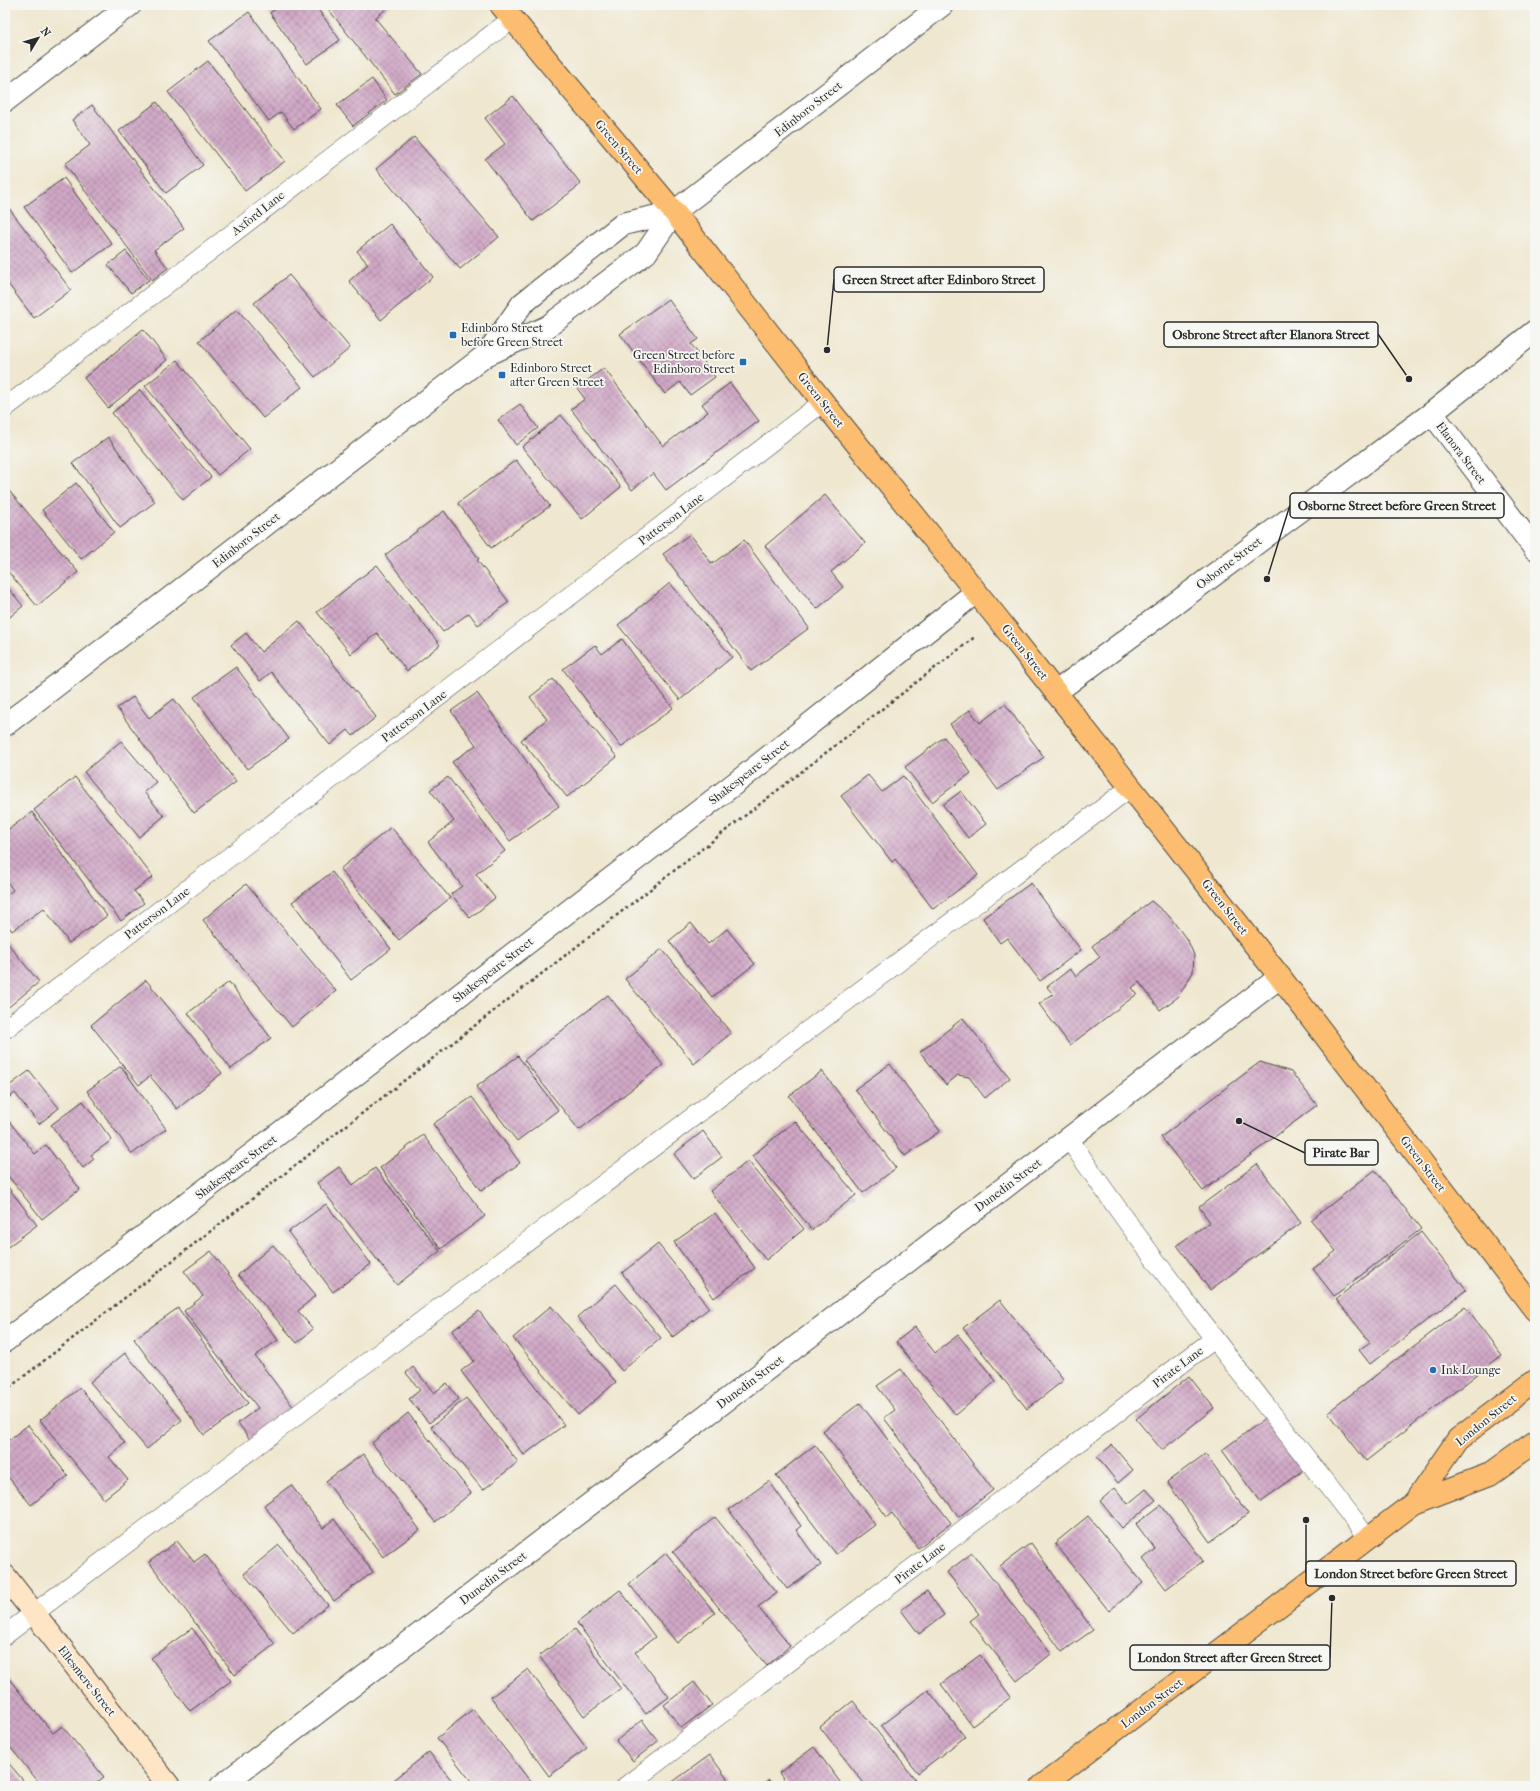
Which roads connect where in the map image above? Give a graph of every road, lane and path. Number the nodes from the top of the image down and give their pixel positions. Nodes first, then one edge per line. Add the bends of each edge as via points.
1 (130, 5) edge
2 (942, 5) edge
3 (506, 12) edge
4 (5, 102) edge
5 (674, 212) junction
6 (1535, 331) edge
7 (486, 355) junction
8 (823, 402) junction
9 (5, 408) edge
10 (1432, 413) junction
11 (1535, 549) edge
12 (976, 592) junction
13 (998, 619) junction
14 (1056, 692) junction
15 (5, 725) edge
16 (1131, 787) junction
17 (1280, 977) junction
18 (5, 1029) edge
19 (1069, 1138) junction
20 (1535, 1310) edge
21 (1214, 1339) junction
22 (5, 1341) edge
23 (1535, 1381) edge
24 (5, 1391) edge
25 (1535, 1442) edge
26 (1414, 1503) junction
27 (1368, 1538) junction
28 (5, 1576) edge
29 (33, 1613) junction
30 (5, 1635) edge
31 (169, 1786) edge
32 (221, 1786) edge
33 (626, 1786) edge
34 (1042, 1786) edge

1 - 4 street
2 - 5 street, Edinboro Street
3 - 5 main road, Green Street
3 - 9 lane, Axford Lane
5 - 7 street, Edinboro Street via 646,253 547,327
5 - 7 street, Edinboro Street via 623,224 522,304
5 - 8 main road, Green Street
6 - 10 street, Osborne Street
7 - 15 street, Edinboro Street
8 - 12 main road, Green Street
8 - 18 lane, Patterson Lane
10 - 11 street, Elanora Street
10 - 14 street, Osborne Street
12 - 13 main road, Green Street
12 - 22 street, Shakespeare Street via 742,778 264,1146
13 - 14 main road, Green Street
13 - 24 path
14 - 16 main road, Green Street
16 - 17 main road, Green Street
16 - 29 lane
17 - 19 street, Dunedin Street
17 - 20 main road, Green Street
19 - 21 lane
19 - 32 street, Dunedin Street
21 - 27 lane
21 - 33 lane, Pirate Lane
23 - 26 main road, London Street via 1458,1439
25 - 26 main road, London Street via 1490,1474
26 - 27 main road, London Street
27 - 34 main road, London Street
28 - 29 street, Ellesmere Street
29 - 30 lane
29 - 31 street, Ellesmere Street

